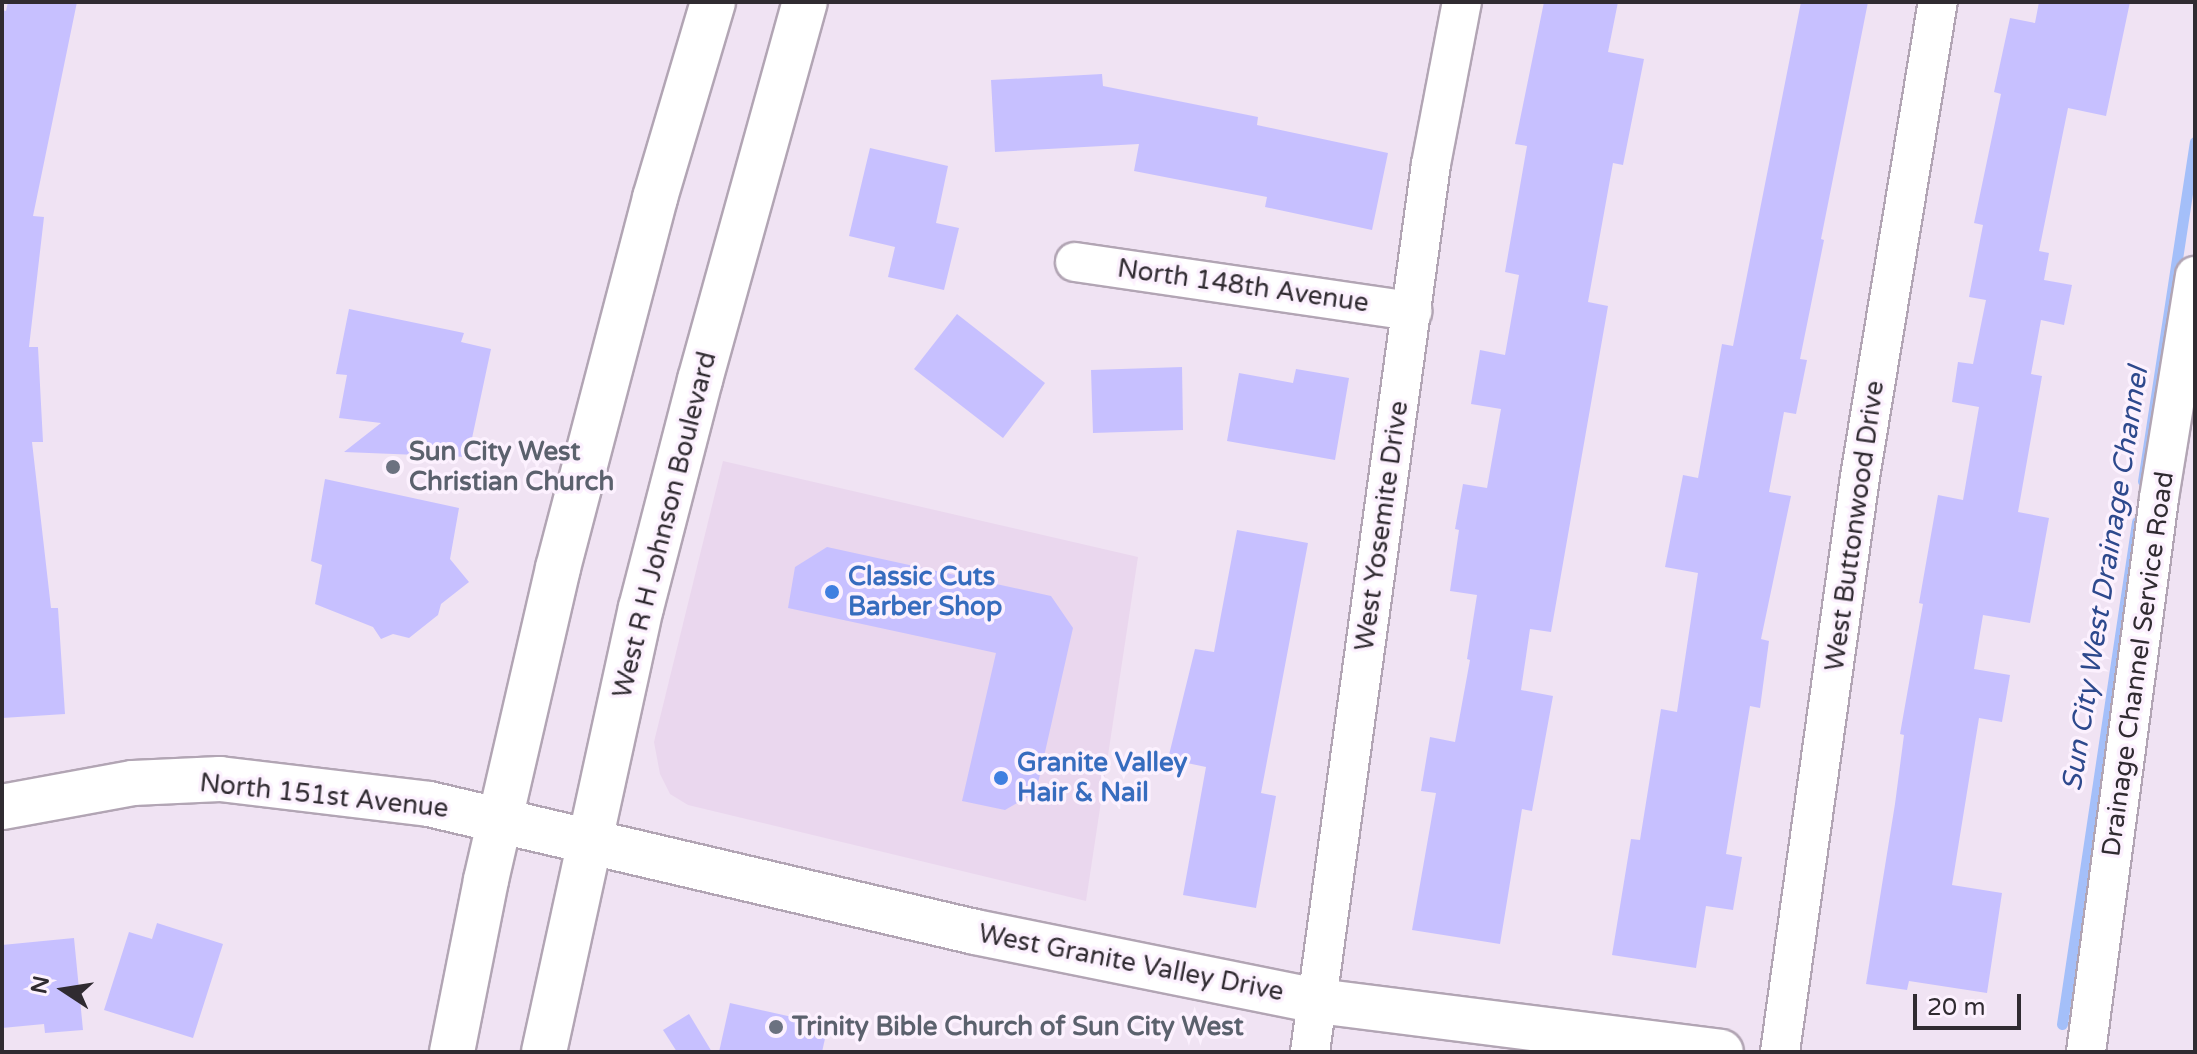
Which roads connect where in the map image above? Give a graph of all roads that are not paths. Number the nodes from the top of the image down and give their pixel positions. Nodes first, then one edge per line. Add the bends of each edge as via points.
1 (713, 2) edge
2 (805, 2) edge
3 (1462, 2) edge
4 (1938, 2) edge
5 (1075, 262) dead end
6 (2195, 276) edge
7 (1412, 311) junction
8 (2, 807) edge
9 (500, 821) junction
10 (569, 838) junction
11 (1318, 1001) junction
12 (452, 1052) edge
13 (544, 1052) edge
14 (1310, 1052) edge
15 (1721, 1052) edge
16 (1780, 1052) edge
17 (2086, 1052) edge

1 - 9 main road via 577,495
2 - 10 main road, West R H Johnson Boulevard via 641,608
3 - 7 street, West Yosemite Drive via 1431,164
4 - 16 street, West Buttonwood Drive via 1860,477
5 - 7 street, North 148th Avenue
6 - 17 street, Drainage Channel Service Road via 2159,498
7 - 11 street, West Yosemite Drive
8 - 9 main road, North 151st Avenue via 133,783 220,779 429,804
9 - 10 main road, North 151st Avenue
9 - 12 main road
10 - 11 main road, West Granite Valley Drive via 975,932
10 - 13 main road, West R H Johnson Boulevard
11 - 14 street, West Yosemite Drive
11 - 15 main road, West Granite Valley Drive

